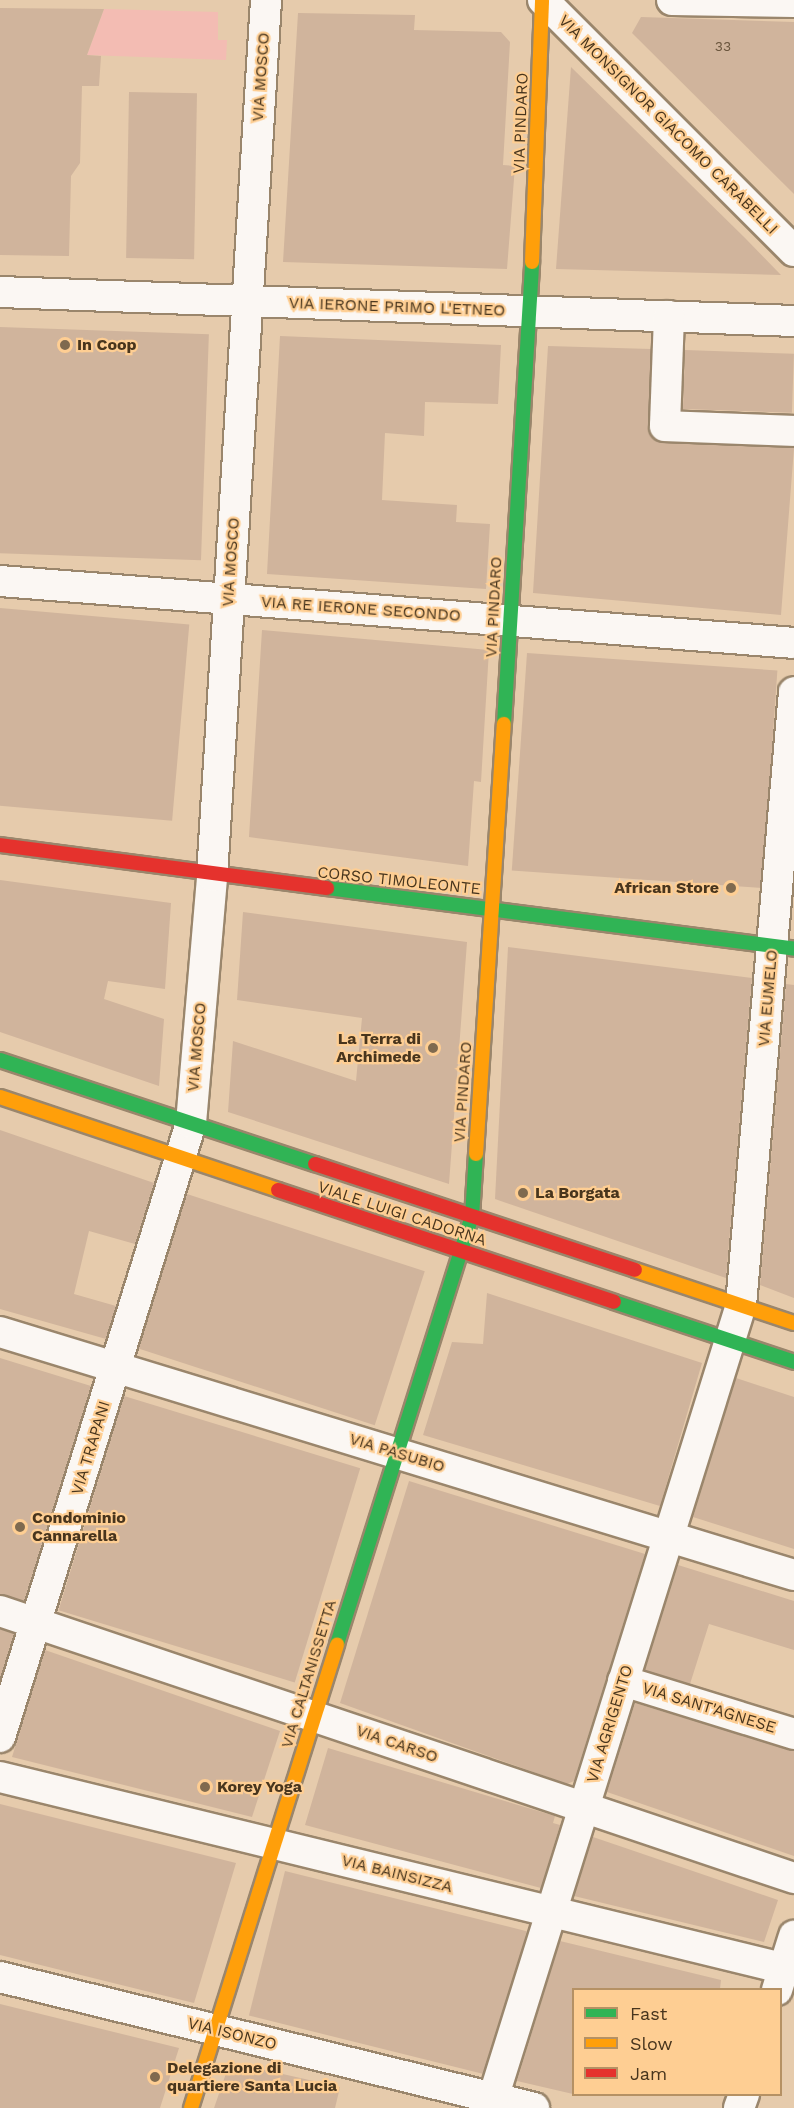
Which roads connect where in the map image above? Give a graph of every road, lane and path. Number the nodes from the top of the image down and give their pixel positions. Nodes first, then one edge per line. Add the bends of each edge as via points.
1 (266, 0) edge
2 (542, 0) edge
3 (672, 0) edge
4 (794, 2) edge
5 (794, 251) edge
6 (0, 292) edge
7 (247, 301) junction
8 (530, 311) junction
9 (669, 316) junction
10 (792, 319) edge
11 (794, 431) edge
12 (0, 581) edge
13 (229, 600) junction
14 (510, 618) junction
15 (794, 642) edge
16 (794, 692) edge
17 (0, 845) edge
18 (212, 876) junction
19 (492, 908) junction
20 (783, 948) edge
21 (0, 1060) edge
22 (0, 1098) edge
23 (191, 1123) junction
24 (182, 1158) junction
25 (472, 1216) junction
26 (458, 1250) junction
27 (741, 1305) junction
28 (794, 1323) edge
29 (0, 1332) edge
30 (730, 1340) junction
31 (794, 1362) edge
32 (116, 1367) junction
33 (395, 1453) junction
34 (668, 1536) junction
35 (794, 1575) edge
36 (0, 1611) edge
37 (36, 1623) junction
38 (623, 1681) junction
39 (313, 1716) junction
40 (794, 1734) edge
41 (0, 1737) edge
42 (0, 1777) edge
43 (584, 1808) junction
44 (273, 1843) junction
45 (794, 1878) edge
46 (551, 1912) junction
47 (794, 1936) edge
48 (785, 1976) edge
49 (0, 1977) edge
50 (215, 2029) junction
51 (491, 2103) edge
52 (191, 2108) edge
53 (534, 2108) edge

1 - 7 street, VIA MOSCO
2 - 5 street, VIA MONSIGNOR GIACOMO CARABELLI
2 - 8 street, VIA PINDARO
3 - 4 street
6 - 7 street, VIA IERONE PRIMO L'ETNEO
7 - 8 street, VIA IERONE PRIMO L'ETNEO
7 - 13 street, VIA MOSCO
8 - 9 street, VIA IERONE PRIMO L'ETNEO
8 - 14 street, VIA PINDARO
9 - 10 street, VIA IERONE PRIMO L'ETNEO
9 - 11 street via 665,426
12 - 13 street, VIA RE IERONE SECONDO
13 - 14 street, VIA RE IERONE SECONDO
13 - 18 street, VIA MOSCO
14 - 15 street, VIA RE IERONE SECONDO
14 - 19 street, VIA PINDARO
16 - 20 street, VIA EUMELO
17 - 18 street, CORSO TIMOLEONTE
18 - 19 street, CORSO TIMOLEONTE
18 - 23 street, VIA MOSCO
19 - 20 street, CORSO TIMOLEONTE
19 - 25 street, VIA PINDARO
20 - 27 street, VIA EUMELO
21 - 23 street, VIALE LUIGI CADORNA
22 - 24 street, VIALE LUIGI CADORNA
23 - 24 street, VIA MOSCO
23 - 25 street, VIALE LUIGI CADORNA
24 - 26 street, VIALE LUIGI CADORNA
24 - 32 street, VIA TRAPANI
25 - 26 street, VIA PINDARO
25 - 27 street, VIALE LUIGI CADORNA
26 - 30 street, VIALE LUIGI CADORNA
26 - 33 street, VIA CALTANISSETTA
27 - 28 street, VIALE LUIGI CADORNA
27 - 30 street, VIA EUMELO
29 - 32 street, VIA PASUBIO
30 - 31 street, VIALE LUIGI CADORNA
30 - 34 street, VIA AGRIGENTO
32 - 33 street, VIA PASUBIO
32 - 37 street, VIA TRAPANI
33 - 34 street, VIA PASUBIO
33 - 39 street, VIA CALTANISSETTA
34 - 35 street, VIA PASUBIO
34 - 38 street, VIA AGRIGENTO
36 - 37 street, VIA CARSO
37 - 39 street, VIA CARSO
37 - 41 street, VIA TRAPANI
38 - 40 street, VIA SANT'AGNESE
38 - 43 street, VIA AGRIGENTO
39 - 43 street, VIA CARSO
39 - 44 street, VIA CALTANISSETTA
42 - 44 street, VIA BAINSIZZA
43 - 45 street, VIA CARSO
43 - 46 street, VIA AGRIGENTO
44 - 46 street, VIA BAINSIZZA
44 - 50 street, VIA CALTANISSETTA
46 - 48 street, VIA BAINSIZZA
46 - 51 street, VIA AGRIGENTO
47 - 48 street
49 - 50 street, VIA ISONZO
50 - 51 street, VIA ISONZO
50 - 52 street, VIA CALTANISSETTA
51 - 53 street, VIA ISONZO

